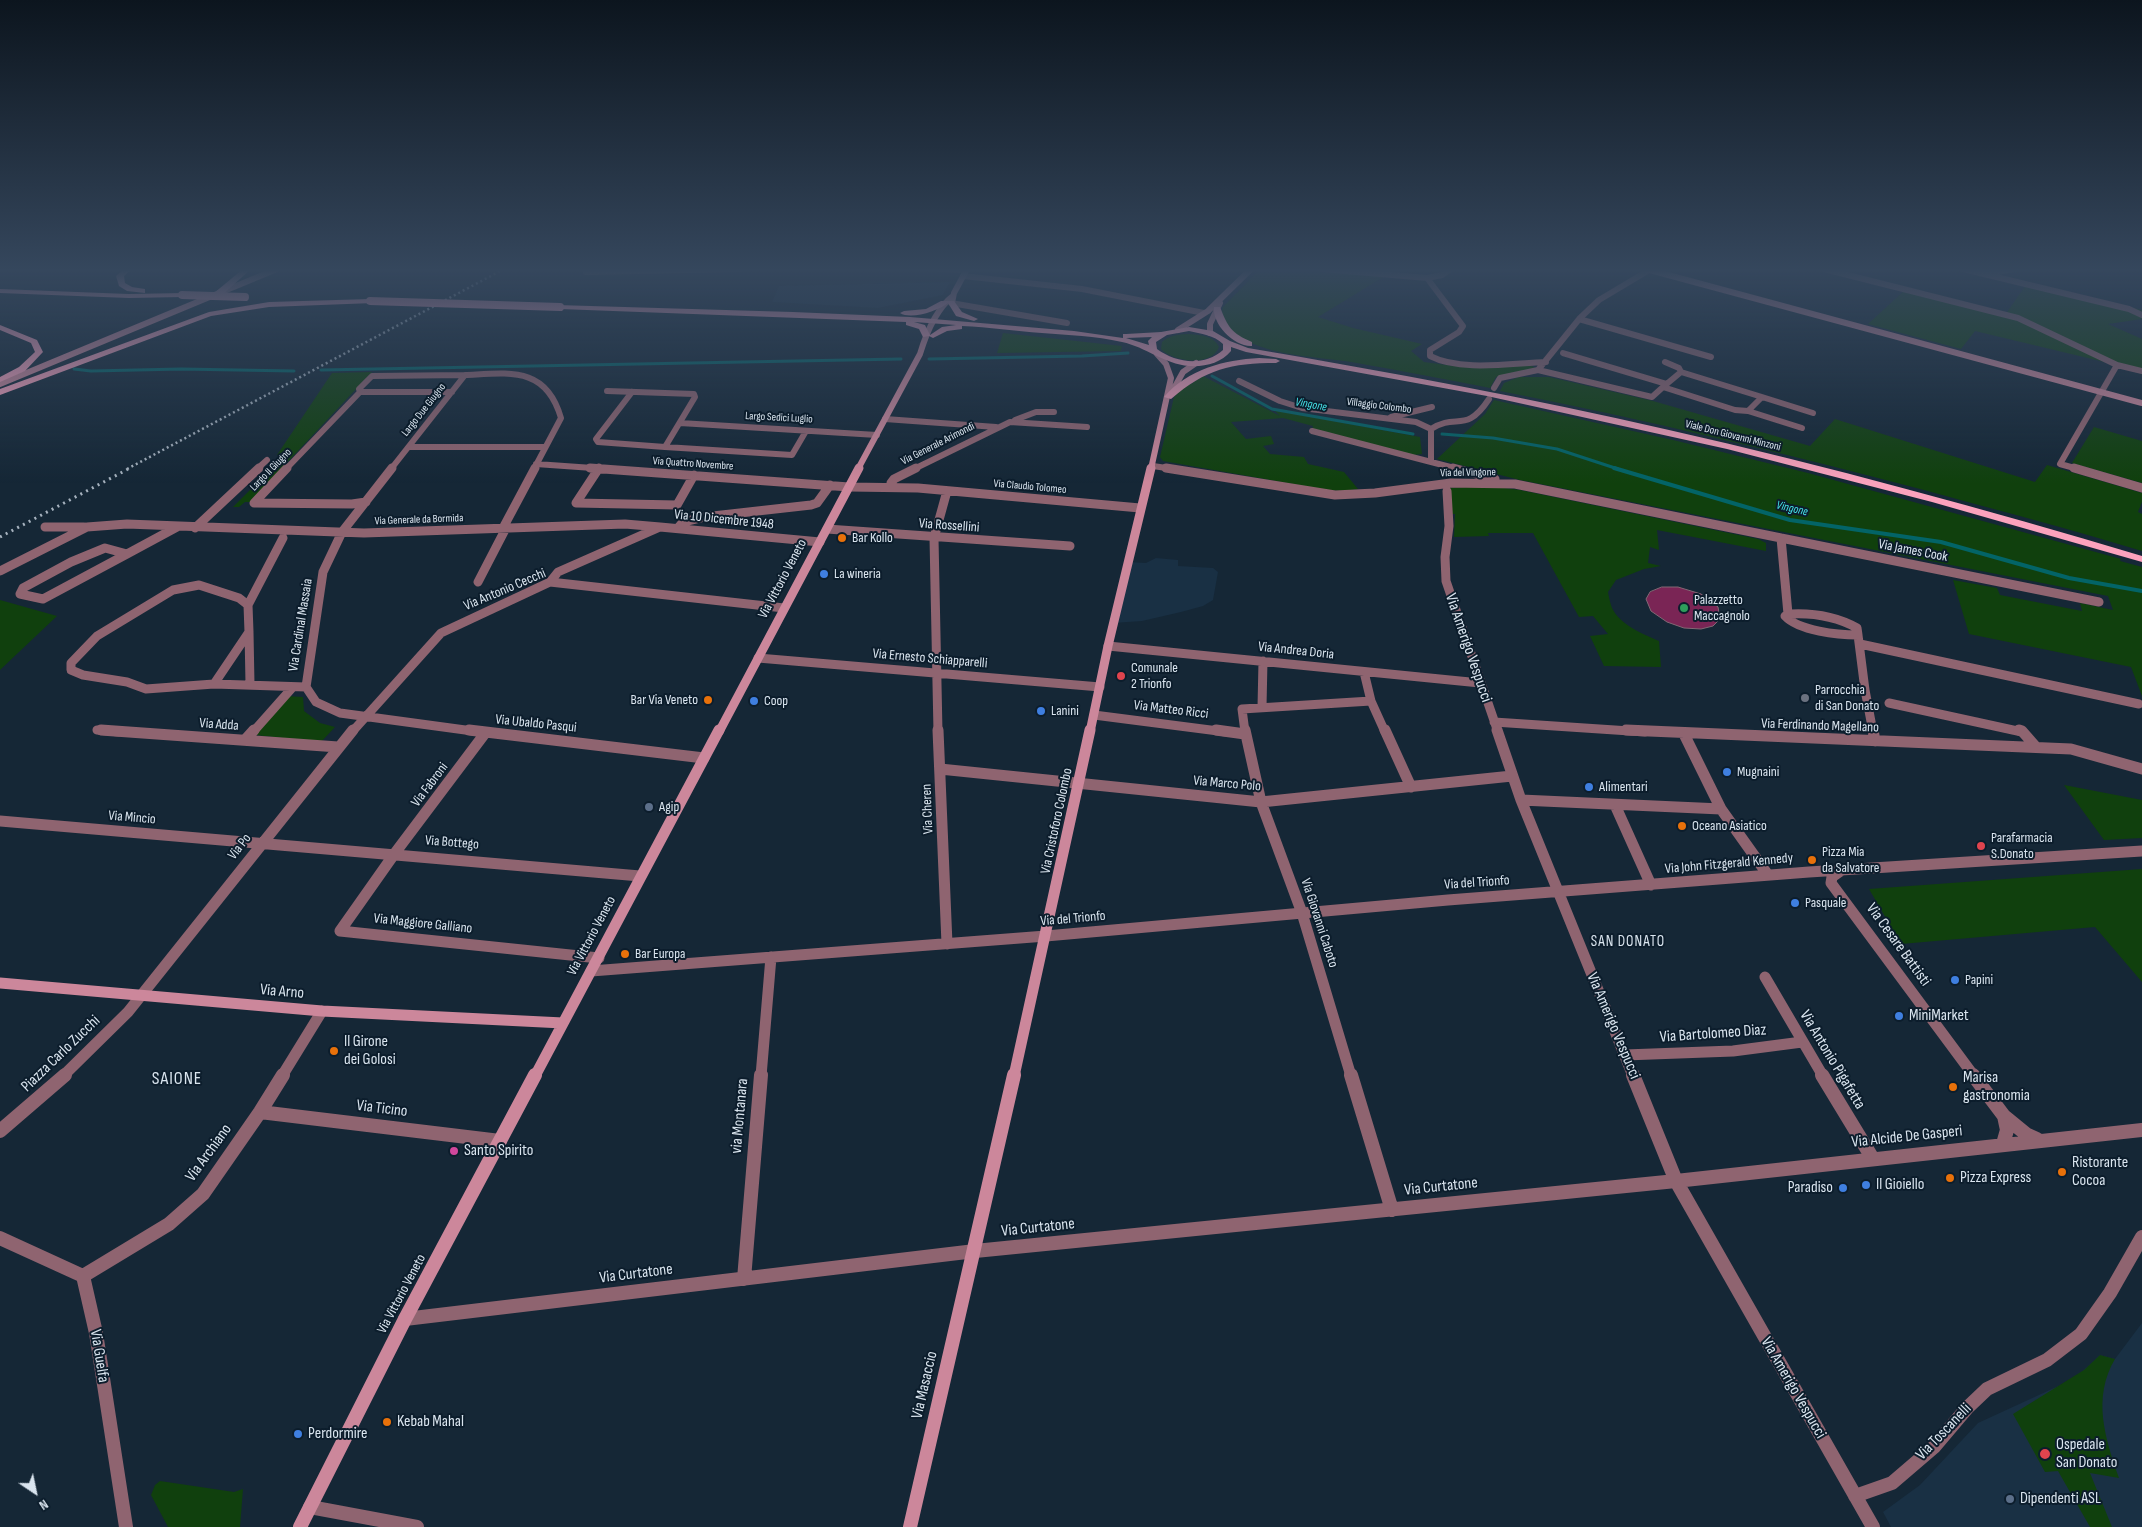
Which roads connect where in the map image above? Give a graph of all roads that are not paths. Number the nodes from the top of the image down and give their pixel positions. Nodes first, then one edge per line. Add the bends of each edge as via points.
1 (30, 340) edge
2 (107, 340) edge
3 (143, 340) edge
4 (928, 340) edge
5 (1121, 340) edge
6 (1153, 340) edge
7 (1223, 340) edge
8 (1241, 340) edge
9 (1446, 340) edge
10 (1563, 340) edge
11 (1653, 340) edge
12 (1911, 340) edge
13 (2065, 340) edge
14 (1227, 343) junction
15 (1155, 352) junction
16 (1562, 352) dead end
17 (1711, 357) dead end
18 (1220, 358) junction
19 (1293, 359) junction
20 (1546, 362) junction
21 (1665, 362) dead end
22 (1196, 363) junction
23 (2117, 365) junction
24 (1538, 370) junction
25 (2142, 371) edge
26 (1681, 372) junction
27 (465, 375) junction
28 (0, 380) edge
29 (1239, 381) dead end
30 (0, 384) edge
31 (1665, 386) junction
32 (1494, 388) dead end
33 (607, 391) dead end
34 (0, 392) edge
35 (360, 392) junction
36 (452, 392) junction
37 (632, 392) junction
38 (2102, 392) junction
39 (1168, 397) junction
40 (1762, 397) junction
41 (1489, 399) dead end
42 (2142, 402) edge
43 (1432, 407) dead end
44 (1748, 410) junction
45 (1054, 412) dead end
46 (1813, 413) dead end
47 (1385, 418) junction
48 (885, 419) junction
49 (1010, 422) junction
50 (680, 423) junction
51 (997, 427) junction
52 (1087, 427) dead end
53 (1431, 428) junction
54 (1802, 428) dead end
55 (806, 431) junction
56 (1312, 431) dead end
57 (877, 435) junction
58 (546, 446) junction
59 (409, 447) junction
60 (664, 447) junction
61 (267, 460) dead end
62 (1431, 462) junction
63 (536, 464) junction
64 (1152, 466) junction
65 (599, 468) junction
66 (694, 475) junction
67 (891, 483) junction
68 (1459, 483) junction
69 (1515, 484) junction
70 (830, 485) junction
71 (849, 487) junction
72 (918, 488) junction
73 (2142, 488) edge
74 (947, 491) junction
75 (1447, 491) dead end
76 (366, 502) junction
77 (1140, 508) junction
78 (178, 526) junction
79 (45, 527) dead end
80 (87, 527) junction
81 (660, 527) junction
82 (195, 528) junction
83 (505, 528) junction
84 (678, 528) junction
85 (827, 529) junction
86 (342, 532) junction
87 (284, 538) dead end
88 (934, 538) junction
89 (1781, 538) junction
90 (820, 542) junction
91 (1070, 546) dead end
92 (128, 554) junction
93 (2142, 559) edge
94 (0, 571) edge
95 (478, 582) dead end
96 (550, 582) junction
97 (1786, 597) junction
98 (2099, 602) dead end
99 (248, 605) junction
100 (784, 608) junction
101 (1788, 614) junction
102 (1812, 615) junction
103 (249, 632) junction
104 (1859, 639) junction
105 (1108, 646) junction
106 (758, 658) junction
107 (1263, 661) junction
108 (1364, 672) junction
109 (936, 673) junction
110 (1480, 682) junction
111 (214, 684) junction
112 (250, 684) junction
113 (306, 687) junction
114 (1100, 687) junction
115 (292, 688) junction
116 (1371, 701) junction
117 (1889, 703) dead end
118 (2139, 704) dead end
119 (1262, 708) junction
120 (1094, 715) junction
121 (365, 718) junction
122 (1494, 722) junction
123 (97, 730) dead end
124 (486, 732) junction
125 (1245, 734) junction
126 (1684, 734) junction
127 (245, 740) junction
128 (1875, 741) junction
129 (338, 747) junction
130 (2036, 747) junction
131 (704, 758) junction
132 (940, 769) junction
133 (2142, 769) edge
134 (1512, 776) junction
135 (1079, 783) junction
136 (1410, 787) junction
137 (1521, 800) junction
138 (1260, 802) junction
139 (1615, 805) junction
140 (1721, 809) junction
141 (0, 821) edge
142 (260, 845) junction
143 (2142, 851) edge
144 (395, 853) junction
145 (1843, 870) junction
146 (1809, 872) junction
147 (1768, 875) junction
148 (640, 876) junction
149 (1831, 883) junction
150 (1651, 885) junction
151 (1557, 892) junction
152 (1302, 913) junction
153 (1046, 936) junction
154 (947, 944) junction
155 (771, 957) junction
156 (599, 958) junction
157 (591, 970) junction
158 (1765, 977) dead end
159 (0, 983) edge
160 (141, 996) junction
161 (322, 1011) junction
162 (563, 1023) junction
163 (1802, 1042) junction
164 (1625, 1055) junction
165 (260, 1112) junction
166 (2004, 1116) junction
167 (2142, 1130) edge
168 (0, 1131) edge
169 (500, 1140) junction
170 (2041, 1140) junction
171 (2003, 1144) junction
172 (1873, 1159) junction
173 (1676, 1181) junction
174 (1392, 1210) junction
175 (2142, 1237) edge
176 (0, 1238) edge
177 (975, 1251) junction
178 (83, 1276) junction
179 (744, 1279) junction
180 (405, 1319) junction
181 (1855, 1496) junction
182 (310, 1507) junction
183 (126, 1527) edge
184 (300, 1527) edge
185 (417, 1527) edge
186 (910, 1527) edge
187 (1873, 1527) edge

1 - 28 main road via 39,352 34,360
2 - 30 main road
3 - 34 main road
4 - 48 main road, Via Vittorio Veneto
5 - 15 main road, Viale Don Giovanni Minzoni
6 - 15 main road
7 - 14 main road, Viale Don Giovanni Minzoni
8 - 19 main road
9 - 20 street via 1430,350 1430,356 1455,364
10 - 20 street
11 - 17 street
12 - 38 main road
13 - 23 street
14 - 18 main road via 1227,351
14 - 19 main road, Viale Don Giovanni Minzoni
15 - 22 main road, Viale Don Giovanni Minzoni via 1174,361
15 - 39 main road, Via Cristoforo Colombo via 1167,362 1171,371
16 - 31 street
18 - 19 main road, Viale Don Giovanni Minzoni
18 - 22 main road, Viale Don Giovanni Minzoni
19 - 39 main road via 1214,367 1187,380
19 - 93 main road, Viale Don Giovanni Minzoni via 1426,381 1728,446 1912,493
20 - 24 street
21 - 26 street via 1680,368
22 - 39 main road, Via Cristoforo Colombo via 1183,372
23 - 25 street
23 - 38 street
24 - 31 street via 1652,397
24 - 32 street via 1500,378
26 - 31 street
26 - 40 street
27 - 35 street, Largo II Giugno via 372,376 359,389
27 - 36 street, Largo Due Giugno
27 - 58 street via 514,374 543,384 554,395 560,418
29 - 47 street, Villaggio Colombo via 1302,408
31 - 44 street via 1735,410
33 - 37 street
35 - 36 street
35 - 76 street, Largo II Giugno via 254,503
36 - 59 street, Largo Due Giugno
37 - 50 street via 694,394
37 - 60 street via 596,439 598,442
38 - 42 main road
38 - 73 street via 2060,464
39 - 64 main road, Via Cristoforo Colombo
40 - 44 street
40 - 46 street
41 - 53 street via 1483,410 1470,420
43 - 47 street
44 - 54 street
45 - 49 street, Via Generale Arimondi via 1036,412
47 - 53 street, Villaggio Colombo via 1416,422
48 - 51 street
48 - 57 main road, Via Vittorio Veneto
49 - 51 street, Via Generale Arimondi
49 - 52 street
50 - 55 street, Largo Sedici Luglio
50 - 60 street
51 - 67 street, Via Generale Arimondi
53 - 62 street
55 - 57 street, Largo Sedici Luglio
55 - 60 street via 792,454
56 - 62 street
57 - 71 main road, Via Vittorio Veneto
58 - 59 street
58 - 63 street
59 - 76 street, Largo Due Giugno
61 - 82 street
62 - 68 street via 1446,470
62 - 69 street
63 - 65 street, Via Quattro Novembre
63 - 83 street
64 - 68 street, Via del Vingone via 1335,495 1362,495
64 - 77 main road, Via Cristoforo Colombo
65 - 66 street, Via Quattro Novembre
65 - 66 street via 576,502 677,505
66 - 70 street, Via Quattro Novembre
67 - 71 street, Via Claudio Tolomeo via 863,480
67 - 72 street, Via Claudio Tolomeo
68 - 69 street, Via del Vingone
69 - 89 street, Via del Vingone
70 - 71 street, Via Quattro Novembre
70 - 84 street via 817,504 810,506 704,517 683,522
71 - 72 street, Via Claudio Tolomeo
71 - 85 main road, Via Vittorio Veneto
72 - 74 street, Via Claudio Tolomeo
74 - 77 street, Via Claudio Tolomeo
74 - 88 street, Via Cheren
75 - 110 street, Via Amerigo Vespucci via 1446,581
76 - 86 street, Largo Due Giugno
77 - 105 main road, Via Cristoforo Colombo
78 - 80 street, Via Generale da Bormida via 127,524
78 - 82 street, Via Generale da Bormida
78 - 92 street
79 - 80 street
80 - 94 street, Via Generale da Bormida
81 - 83 street, Via Generale da Bormida via 625,524
81 - 84 street, Via 10 Dicembre 1948
81 - 96 street, Via 10 Dicembre 1948 via 558,572
82 - 86 street, Via Generale da Bormida
83 - 86 street, Via Generale da Bormida
83 - 95 street
84 - 90 street, Via 10 Dicembre 1948
85 - 88 street, Via Rossellini
85 - 90 main road, Via Vittorio Veneto
86 - 113 street, Via Cardinal Massaia via 323,572
87 - 99 street
88 - 91 street, Via Rossellini
88 - 109 street, Via Cheren
89 - 97 street
89 - 98 street, Via James Cook
90 - 100 main road, Via Vittorio Veneto
92 - 92 street via 43,599 20,594 23,588 71,562 105,548
96 - 100 street, Via Antonio Cecchi
96 - 121 street, Via Antonio Cecchi via 441,633
97 - 101 street
97 - 102 street
99 - 103 street
99 - 111 street via 239,598 199,585 173,590 98,636 71,663 71,670 83,675 127,682 146,689
100 - 106 main road, Via Vittorio Veneto
101 - 102 street
101 - 104 street via 1786,619 1798,625
102 - 104 street via 1848,623 1857,628
103 - 111 street
103 - 112 street
104 - 118 street
104 - 128 street
105 - 107 street, Via Andrea Doria
105 - 114 main road, Via Cristoforo Colombo
106 - 109 street, Via Ernesto Schiapparelli
106 - 131 main road, Via Vittorio Veneto
107 - 108 street, Via Andrea Doria
107 - 119 street
108 - 110 street, Via Andrea Doria
108 - 116 street
109 - 114 street, Via Ernesto Schiapparelli
109 - 132 street, Via Cheren
110 - 122 street, Via Amerigo Vespucci
111 - 112 street
112 - 115 street
113 - 115 street
113 - 121 street, Via Cardinal Massaia via 324,707 338,714
114 - 120 main road, Via Cristoforo Colombo
115 - 127 street
116 - 119 street
116 - 136 street
117 - 130 street via 2022,731
119 - 125 street, Via Giovanni Caboto via 1242,709
120 - 125 street, Via Matteo Ricci
120 - 135 main road, Via Cristoforo Colombo
121 - 124 street, Via Ubaldo Pasqui
121 - 129 street, Via Po
122 - 126 street, Via Ferdinando Magellano
122 - 134 street, Via Amerigo Vespucci
123 - 127 street, Via Adda
124 - 131 street, Via Ubaldo Pasqui
124 - 144 street, Via Fabroni
125 - 138 street, Via Giovanni Caboto
126 - 128 street, Via Ferdinando Magellano
126 - 140 street
127 - 129 street, Via Adda
128 - 130 street, Via Ferdinando Magellano
129 - 142 street, Via Po
130 - 133 street, Via Ferdinando Magellano via 2071,749
131 - 148 main road, Via Vittorio Veneto
132 - 135 street, Via Marco Polo
132 - 154 street, Via Cheren
134 - 136 street, Via Marco Polo
134 - 137 street, Via Amerigo Vespucci
135 - 138 street, Via Marco Polo
135 - 153 main road, Via Cristoforo Colombo
136 - 138 street, Via Marco Polo
137 - 139 street
137 - 151 street, Via Amerigo Vespucci
138 - 152 street, Via Giovanni Caboto
139 - 140 street
139 - 150 street
140 - 147 street
141 - 142 street, Via Mincio
142 - 144 street, Via Bottego
142 - 160 street, Via Po
143 - 145 street, Via John Fitzgerald Kennedy
144 - 148 street, Via Bottego
144 - 156 street, Via Maggiore Galliano via 340,931
145 - 146 street, Via John Fitzgerald Kennedy
145 - 149 street via 1832,877
146 - 147 street, Via John Fitzgerald Kennedy
146 - 149 street
147 - 150 street, Via John Fitzgerald Kennedy
148 - 156 main road, Via Vittorio Veneto
149 - 166 street, Via Cesare Battisti
150 - 151 street, Via John Fitzgerald Kennedy
151 - 152 street, Via del Trionfo
151 - 164 street, Via Amerigo Vespucci
152 - 153 street, Via del Trionfo
152 - 174 street, Via Giovanni Caboto
153 - 154 street, Via del Trionfo
153 - 177 main road, Via Cristoforo Colombo
154 - 155 street, Via del Trionfo
155 - 157 street, Via del Trionfo
155 - 179 street, via Montanara
156 - 157 main road, Via Vittorio Veneto
157 - 162 main road, Via Vittorio Veneto
158 - 163 street, Via Antonio Pigafetta
159 - 160 main road, Via Arno
160 - 161 main road, Via Arno
160 - 168 street, Piazza Carlo Zucchi via 71,1069
161 - 162 main road, Via Arno
161 - 165 street, Via Archiano
162 - 169 main road, Via Vittorio Veneto
163 - 164 street, Via Bartolomeo Diaz via 1733,1051
163 - 172 street, Via Antonio Pigafetta
164 - 173 street, Via Amerigo Vespucci
165 - 169 street, Via Ticino
165 - 178 street, Via Archiano via 203,1194 170,1224
166 - 170 street, Via Cesare Battisti via 2026,1134
166 - 171 street via 2007,1130
167 - 170 street, Via Alcide De Gasperi
169 - 180 main road, Via Vittorio Veneto
170 - 171 street, Via Alcide De Gasperi
171 - 172 street, Via Alcide De Gasperi
172 - 173 street, Via Alcide De Gasperi
173 - 174 street, Via Curtatone
173 - 181 street, Via Amerigo Vespucci
174 - 177 street, Via Curtatone
175 - 181 street, Via Toscanelli via 2110,1293 2081,1334 2047,1360 1987,1389 1934,1447 1892,1483
176 - 178 street
177 - 179 street, Via Curtatone
177 - 186 main road, Via Masaccio
178 - 183 street, Via Guelfa via 96,1333
179 - 180 street, Via Curtatone
180 - 182 main road, Via Vittorio Veneto
181 - 187 street, Via Amerigo Vespucci
182 - 184 main road, Via Vittorio Veneto
182 - 185 street

